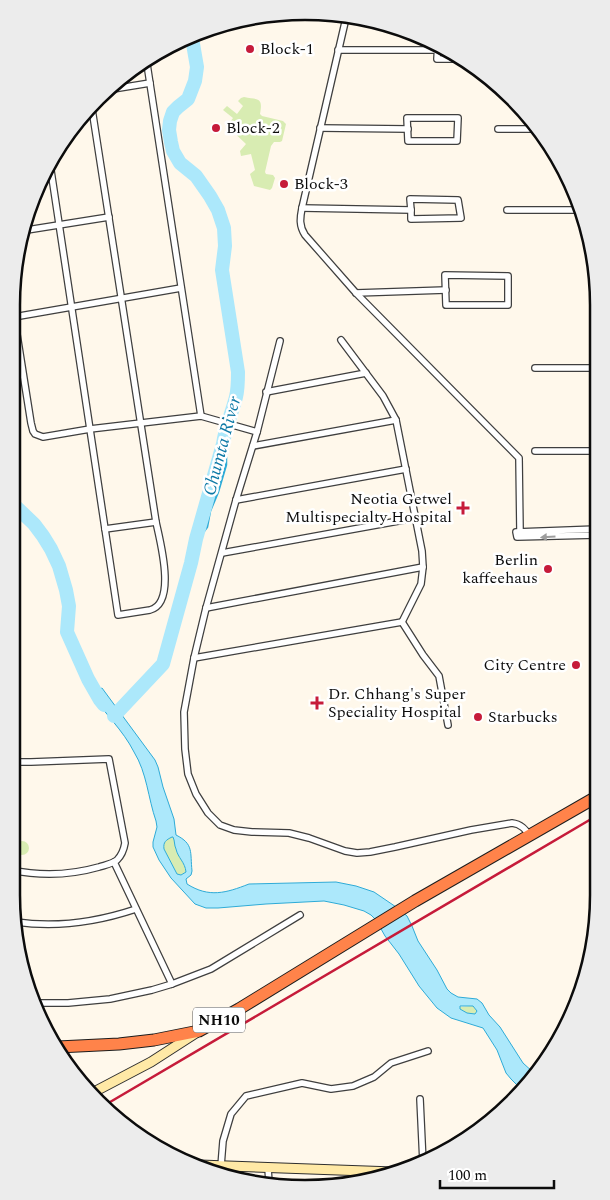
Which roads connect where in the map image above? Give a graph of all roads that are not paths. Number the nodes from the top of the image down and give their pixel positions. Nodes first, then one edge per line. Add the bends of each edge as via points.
1 (345, 22) edge
2 (425, 47) edge
3 (338, 50) junction
4 (438, 53) edge
5 (449, 59) edge
6 (148, 68) edge
7 (150, 83) junction
8 (121, 88) edge
9 (93, 115) edge
10 (320, 128) junction
11 (408, 129) junction
12 (498, 129) dead end
13 (529, 129) edge
14 (52, 174) edge
15 (302, 208) junction
16 (411, 210) junction
17 (507, 210) dead end
18 (574, 210) edge
19 (109, 216) junction
20 (59, 225) junction
21 (30, 229) edge
22 (181, 288) junction
23 (446, 290) junction
24 (356, 293) junction
25 (122, 298) junction
26 (72, 307) junction
27 (20, 316) edge
28 (341, 340) dead end
29 (280, 341) dead end
30 (20, 353) edge
31 (535, 368) dead end
32 (590, 368) edge
33 (366, 373) junction
34 (266, 392) junction
35 (201, 416) junction
36 (396, 420) junction
37 (141, 423) junction
38 (90, 429) junction
39 (257, 432) junction
40 (252, 446) junction
41 (535, 451) dead end
42 (590, 451) edge
43 (406, 469) junction
44 (236, 500) junction
45 (415, 518) junction
46 (156, 522) junction
47 (106, 529) junction
48 (590, 529) edge
49 (520, 531) junction
50 (590, 535) edge
51 (222, 553) junction
52 (423, 567) junction
53 (206, 608) junction
54 (402, 622) junction
55 (194, 658) junction
56 (448, 725) dead end
57 (20, 762) edge
58 (590, 801) edge
59 (530, 836) junction
60 (114, 862) junction
61 (20, 871) edge
62 (136, 910) junction
63 (300, 915) dead end
64 (21, 922) edge
65 (172, 984) junction
66 (42, 1003) edge
67 (199, 1031) junction
68 (64, 1047) edge
69 (428, 1052) dead end
70 (97, 1090) edge
71 (420, 1099) dead end
72 (422, 1155) edge
73 (217, 1166) edge
74 (221, 1166) junction
75 (268, 1168) junction
76 (374, 1171) edge
77 (269, 1178) edge

1 - 3 street
2 - 3 street
3 - 10 street
4 - 5 street via 438,59
6 - 7 street
7 - 8 street
7 - 22 street
9 - 19 street
10 - 11 street
10 - 15 street
11 - 11 street via 408,141 457,142 458,118 406,118
12 - 13 street
14 - 20 street
15 - 16 street
15 - 24 street via 300,220 303,231
16 - 16 street via 411,220 461,218 458,200 410,199
17 - 18 street
19 - 20 street
19 - 25 street
20 - 21 street
20 - 26 street
22 - 25 street
22 - 35 street
23 - 23 street via 446,305 508,305 508,276 445,275
23 - 24 street
24 - 49 street via 519,458
25 - 26 street
25 - 37 street
26 - 27 street
26 - 38 street
28 - 33 street
29 - 34 street
30 - 38 street via 33,432 43,436
31 - 32 street
33 - 34 street
33 - 36 street
34 - 39 street
35 - 37 street
35 - 39 street
36 - 40 street
36 - 43 street
37 - 38 street
37 - 46 street
38 - 47 street
39 - 40 street
40 - 44 street
41 - 42 street
43 - 44 street
43 - 45 street
44 - 51 street
45 - 51 street
45 - 52 street
46 - 47 street
46 - 47 street via 166,568 160,601 154,609 118,615
48 - 49 street
50 -> 49 street via 516,537 516,532
51 - 53 street
52 - 53 street
52 - 54 street via 421,584
53 - 55 street
54 - 55 street
54 - 56 street via 422,655 438,672
55 - 59 street via 184,712 184,749 188,774 196,794 220,825 234,830 289,833 357,853 512,823 521,825
57 - 60 street via 109,759 125,843 121,855
58 - 59 highway, NH10
59 - 67 highway, NH10
60 - 61 street via 70,873
60 - 62 street
62 - 64 street via 71,924
62 - 65 street
63 - 65 street via 211,969
65 - 66 street via 110,999
67 - 68 highway, NH10 via 154,1040
67 - 70 street
69 - 74 street via 392,1063 374,1077 353,1086 331,1089 302,1083 246,1096 231,1114 223,1141
71 - 72 street
73 - 74 street
74 - 75 street
75 - 76 street
75 - 77 street

